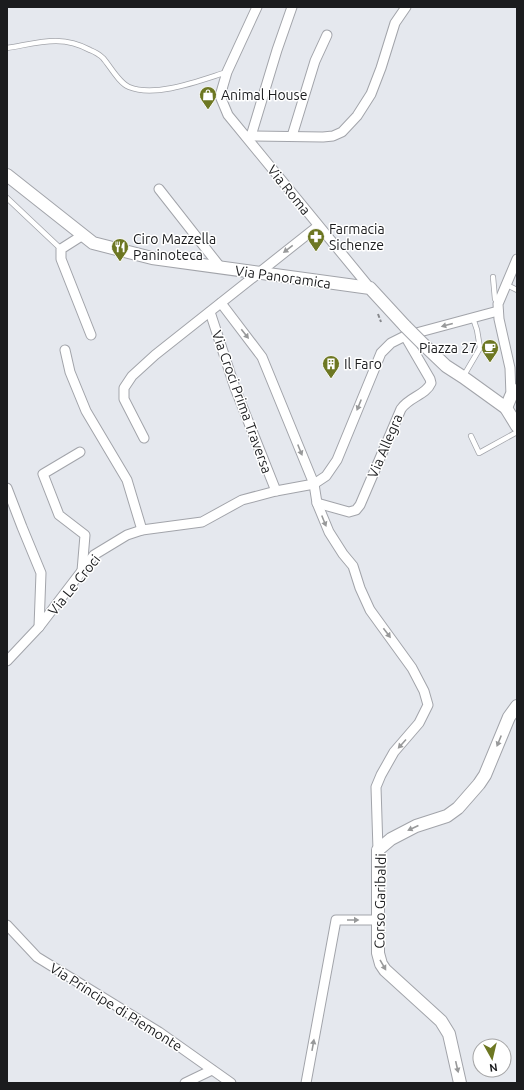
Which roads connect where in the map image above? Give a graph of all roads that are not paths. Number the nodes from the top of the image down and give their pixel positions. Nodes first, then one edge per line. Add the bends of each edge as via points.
1 (257, 7) edge
2 (292, 7) edge
3 (406, 7) edge
4 (327, 35) dead end
5 (7, 48) edge
6 (227, 72) junction
7 (248, 136) junction
8 (292, 136) junction
9 (7, 175) edge
10 (158, 189) dead end
11 (7, 198) edge
12 (318, 226) junction
13 (83, 235) junction
14 (60, 249) junction
15 (517, 259) edge
16 (221, 268) junction
17 (258, 273) junction
18 (493, 277) dead end
19 (507, 285) junction
20 (370, 288) junction
21 (517, 290) edge
22 (221, 303) junction
23 (498, 307) junction
24 (210, 312) junction
25 (473, 318) junction
26 (405, 331) junction
27 (91, 335) dead end
28 (65, 350) dead end
29 (463, 377) junction
30 (514, 393) edge
31 (506, 408) junction
32 (517, 426) edge
33 (517, 432) edge
34 (471, 436) dead end
35 (144, 438) dead end
36 (80, 452) dead end
37 (314, 484) junction
38 (7, 488) edge
39 (276, 491) junction
40 (317, 503) junction
41 (142, 530) junction
42 (82, 571) junction
43 (39, 627) junction
44 (7, 661) edge
45 (517, 706) edge
46 (378, 850) junction
47 (378, 920) junction
48 (7, 925) edge
49 (212, 1070) junction
50 (185, 1083) edge
51 (231, 1083) edge
52 (306, 1083) edge
53 (460, 1083) edge

1 - 6 street, Via Roma
2 - 7 street
3 - 8 street via 395,23 371,94 357,116 342,132 333,136
4 - 8 street via 315,61
5 - 6 lane via 54,40 80,44 100,55 128,87 143,90 168,90
6 - 7 street, Via Roma via 220,96 228,115
7 - 8 street
7 - 12 street, Via Roma
9 - 13 street, Via Panoramica
10 - 16 street
11 - 14 lane
12 -> 17 street
12 - 20 street, Via Roma
13 - 14 street
13 - 16 street, Via Panoramica via 93,242 152,258
14 - 27 street via 61,259
15 - 19 street
16 - 17 street, Via Panoramica
17 - 20 street, Via Panoramica
17 - 22 street
18 - 23 lane
19 - 21 lane
19 - 23 street
20 - 26 street, Via Roma
22 - 24 street
22 -> 37 street via 262,357
23 - 25 street
23 - 30 street
24 - 35 street via 154,355 132,376 124,388 124,399
24 - 39 street, Via Croci Prima Traversa via 234,388
25 -> 26 street
25 - 29 lane via 480,348
26 - 29 street, Via Roma, bridge
26 -> 37 street via 381,353 336,460 326,476
26 - 40 street, Via Allegra via 430,379 429,388 404,404 401,409 356,510 349,512
28 - 41 street via 70,372 86,411 127,480
29 - 31 street, Via Roma
30 - 31 street
31 - 32 street
33 - 34 lane via 480,453
36 - 42 street via 43,474 59,515 85,535
37 - 39 street, Via Le Croci
37 - 40 street
38 - 43 street via 41,573
39 - 41 street, Via Le Croci via 242,500 202,522
40 -> 46 street via 329,532 353,566 370,610 412,668 428,705 419,723 394,752 376,787
41 - 42 street, Via Le Croci via 127,535 94,555
42 - 43 street, Via Le Croci
43 - 44 street, Via Le Croci
45 -> 46 street, Corso Garibaldi via 509,718 485,775 458,808 446,816 416,826 391,839
46 - 47 street, Corso Garibaldi
52 -> 47 street via 336,920
47 -> 53 street, Corso Garibaldi via 378,953 381,964 441,1021 449,1034
48 - 49 street, Via Principe di Piemonte via 37,957 159,1032
49 - 50 street
49 - 51 street, Via Principe di Piemonte

